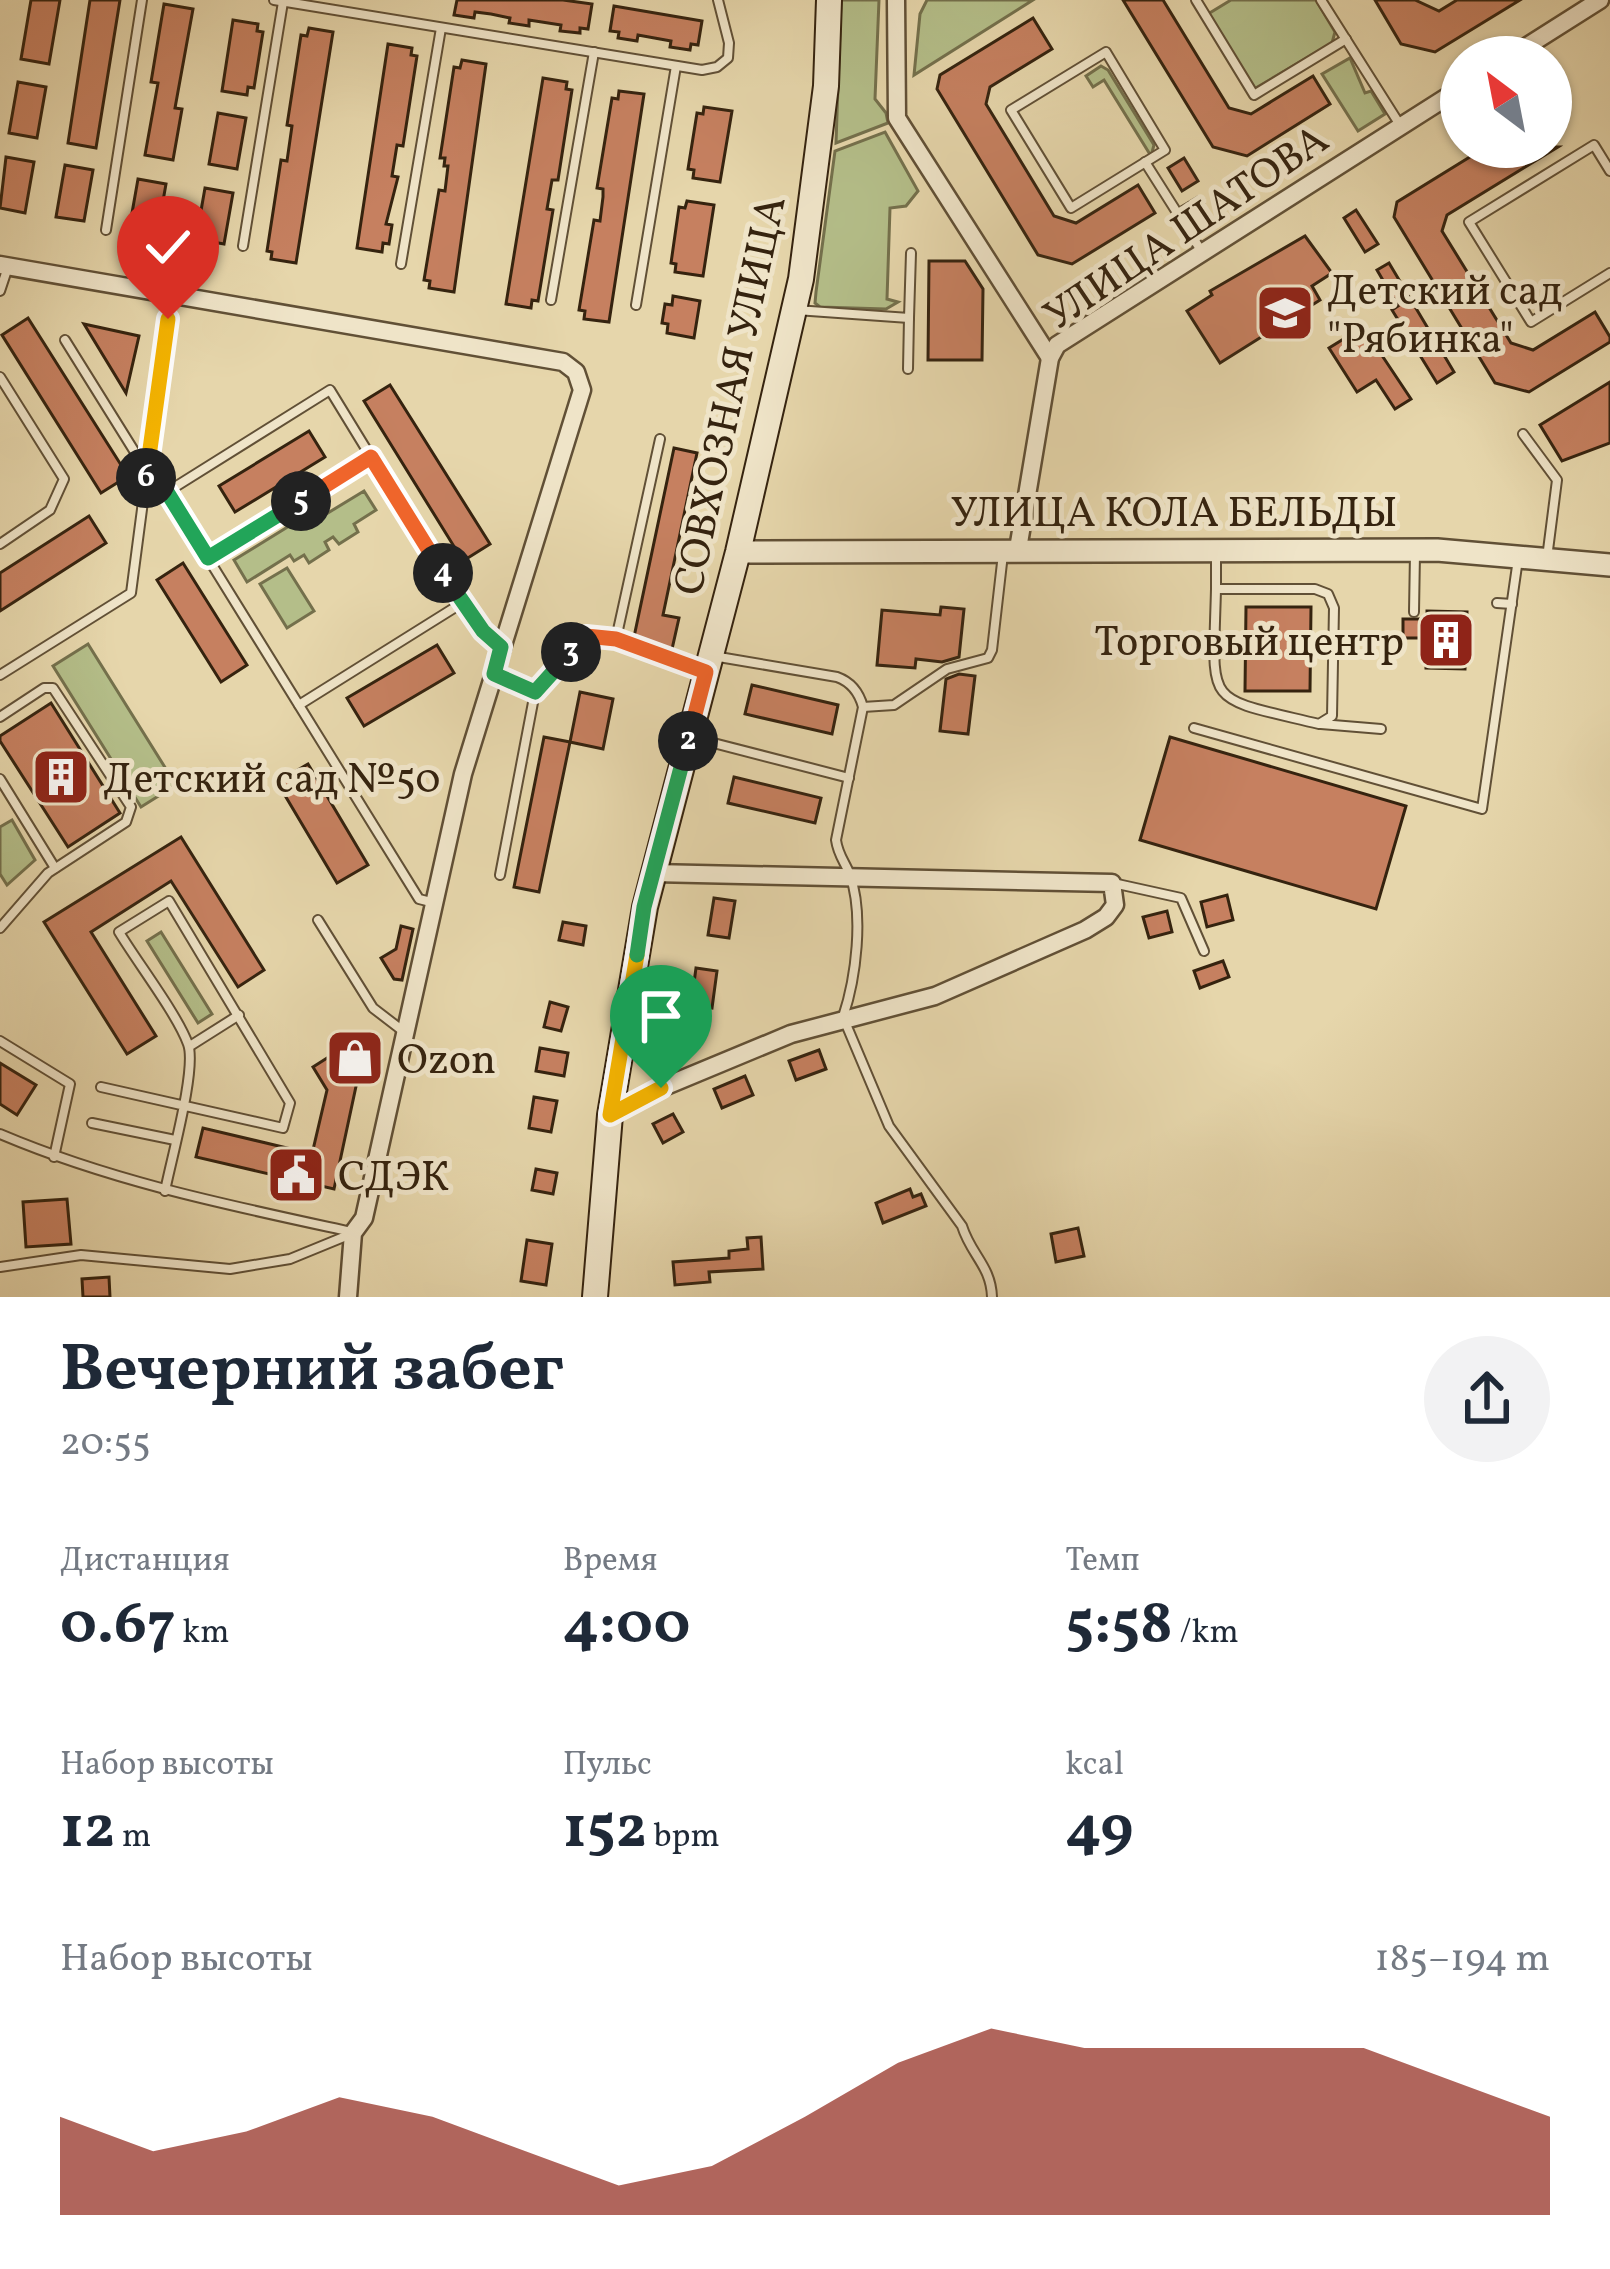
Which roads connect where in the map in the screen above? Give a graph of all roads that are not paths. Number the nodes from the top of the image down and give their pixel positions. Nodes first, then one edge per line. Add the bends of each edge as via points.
1 (142, 0) edge
2 (346, 0) edge
3 (718, 0) edge
4 (829, 0) edge
5 (896, 0) edge
6 (1196, 0) edge
7 (1321, 0) edge
8 (1600, 0) edge
9 (279, 1) edge
10 (1574, 7) edge
11 (344, 12) junction
12 (441, 28) junction
13 (1537, 36) edge
14 (1346, 39) junction
15 (594, 52) junction
16 (676, 66) junction
17 (1440, 101) edge
18 (1401, 126) junction
19 (1144, 162) junction
20 (1610, 171) edge
21 (1200, 201) dead end
22 (1178, 214) junction
23 (106, 230) dead end
24 (243, 246) dead end
25 (1203, 252) junction
26 (911, 253) dead end
27 (401, 264) dead end
28 (4, 265) edge
29 (1610, 273) edge
30 (0, 291) edge
31 (170, 293) junction
32 (551, 300) dead end
33 (636, 305) dead end
34 (794, 310) junction
35 (909, 318) junction
36 (65, 340) dead end
37 (1050, 358) junction
38 (908, 369) dead end
39 (0, 376) edge
40 (1523, 434) dead end
41 (660, 439) dead end
42 (371, 457) junction
43 (146, 471) junction
44 (144, 488) junction
45 (167, 492) junction
46 (0, 544) edge
47 (1011, 549) junction
48 (1216, 550) junction
49 (1415, 550) junction
50 (738, 552) junction
51 (1519, 557) junction
52 (208, 558) junction
53 (1547, 560) junction
54 (1610, 566) edge
55 (1216, 589) junction
56 (462, 603) junction
57 (1497, 603) dead end
58 (1512, 604) junction
59 (1414, 612) dead end
60 (616, 639) junction
61 (501, 647) junction
62 (708, 664) junction
63 (494, 674) junction
64 (0, 675) edge
65 (535, 692) junction
66 (298, 705) junction
67 (863, 707) junction
68 (0, 718) edge
69 (1319, 724) junction
70 (1193, 728) dead end
71 (1381, 729) dead end
72 (689, 737) junction
73 (849, 778) junction
74 (0, 779) edge
75 (55, 868) junction
76 (653, 873) junction
77 (500, 875) dead end
78 (851, 876) junction
79 (1112, 883) junction
80 (433, 902) junction
81 (318, 920) dead end
82 (0, 928) edge
83 (1204, 950) dead end
84 (239, 1015) junction
85 (843, 1017) junction
86 (404, 1032) junction
87 (0, 1041) edge
88 (190, 1046) junction
89 (100, 1088) dead end
90 (182, 1104) junction
91 (610, 1115) junction
92 (92, 1123) dead end
93 (0, 1134) edge
94 (175, 1140) junction
95 (54, 1157) junction
96 (165, 1191) junction
97 (353, 1233) junction
98 (0, 1267) edge
99 (348, 1297) edge
100 (595, 1297) edge
101 (992, 1297) edge

1 - 23 lane
2 - 11 lane
3 - 16 lane via 728,58 702,70
4 - 34 main road, СОВХОЗНАЯ УЛИЦА via 826,86
5 - 37 street via 898,118
6 - 14 lane via 1254,95
7 - 14 lane
8 - 10 street
9 - 11 lane
9 - 24 lane
10 - 13 street
11 - 12 lane
12 - 15 lane
12 - 27 lane
14 - 18 lane
15 - 16 lane
15 - 32 lane
16 - 33 lane
17 - 18 street, УЛИЦА ШАТОВА
18 - 25 street, УЛИЦА ШАТОВА
19 - 19 lane via 1166,150 1106,52 1011,110 1071,208
19 - 22 lane
20 - 29 lane via 1594,146 1469,222 1531,322
21 - 22 lane
22 - 25 lane
25 - 37 street, УЛИЦА ШАТОВА via 1057,345
26 - 35 lane
28 - 30 lane
28 - 31 street
31 - 43 lane
31 - 61 street via 563,362 576,372 582,389
34 - 35 lane
34 - 50 main road, СОВХОЗНАЯ УЛИЦА
35 - 38 lane
36 - 43 lane
37 - 47 street, УЛИЦА ШАТОВА
39 - 46 lane via 64,479 50,510
40 - 53 lane via 1557,479
41 - 60 lane
42 - 45 lane via 330,390
42 - 52 lane
42 - 56 lane
43 - 44 lane
44 - 45 lane
44 - 64 lane via 131,593
45 - 52 lane
47 - 48 street, УЛИЦА КОЛА БЕЛЬДЫ
47 - 50 street, УЛИЦА КОЛА БЕЛЬДЫ
47 - 67 lane via 988,658 947,669 894,705
48 - 49 street, УЛИЦА КОЛА БЕЛЬДЫ
48 - 55 lane
49 - 51 street, УЛИЦА КОЛА БЕЛЬДЫ
49 - 59 lane
50 - 62 main road, СОВХОЗНАЯ УЛИЦА
51 - 53 street, УЛИЦА КОЛА БЕЛЬДЫ
51 - 58 lane
52 - 66 lane
53 - 54 street, УЛИЦА КОЛА БЕЛЬДЫ
55 - 69 lane via 1214,682 1230,703
55 - 69 lane via 1328,594 1332,716
56 - 61 lane
56 - 66 lane
57 - 58 lane
58 - 70 lane via 1482,809
60 - 62 lane
60 - 65 lane via 586,636
61 - 63 street
62 - 67 lane via 837,677
62 - 72 main road, СОВХОЗНАЯ УЛИЦА
63 - 65 lane
63 - 80 street
65 - 77 lane
66 - 80 lane via 418,898
67 - 73 lane
68 - 75 lane via 53,688 131,806 126,822
69 - 71 lane
72 - 73 lane
72 - 76 main road, СОВХОЗНАЯ УЛИЦА
73 - 78 lane via 836,840
74 - 75 lane
75 - 82 lane
76 - 78 street
76 - 91 main road, СОВХОЗНАЯ УЛИЦА
78 - 79 street
78 - 85 lane via 858,951
79 - 83 lane via 1181,898
79 - 85 street via 1115,905 1085,930 935,996
80 - 86 street
81 - 86 lane via 373,1008
84 - 88 lane
84 - 88 lane via 169,901 119,932
84 - 90 lane via 290,1102 284,1128
85 - 91 street via 722,1061
85 - 101 lane via 889,1126 962,1226 991,1276
86 - 97 street via 364,1218
87 - 95 lane via 70,1084
88 - 90 lane
89 - 90 lane
90 - 94 lane
91 - 100 main road, СОВХОЗНАЯ УЛИЦА
92 - 94 lane
93 - 95 lane
94 - 96 lane
95 - 96 lane
96 - 97 lane
97 - 98 lane via 290,1259 230,1269 81,1255
97 - 99 street

